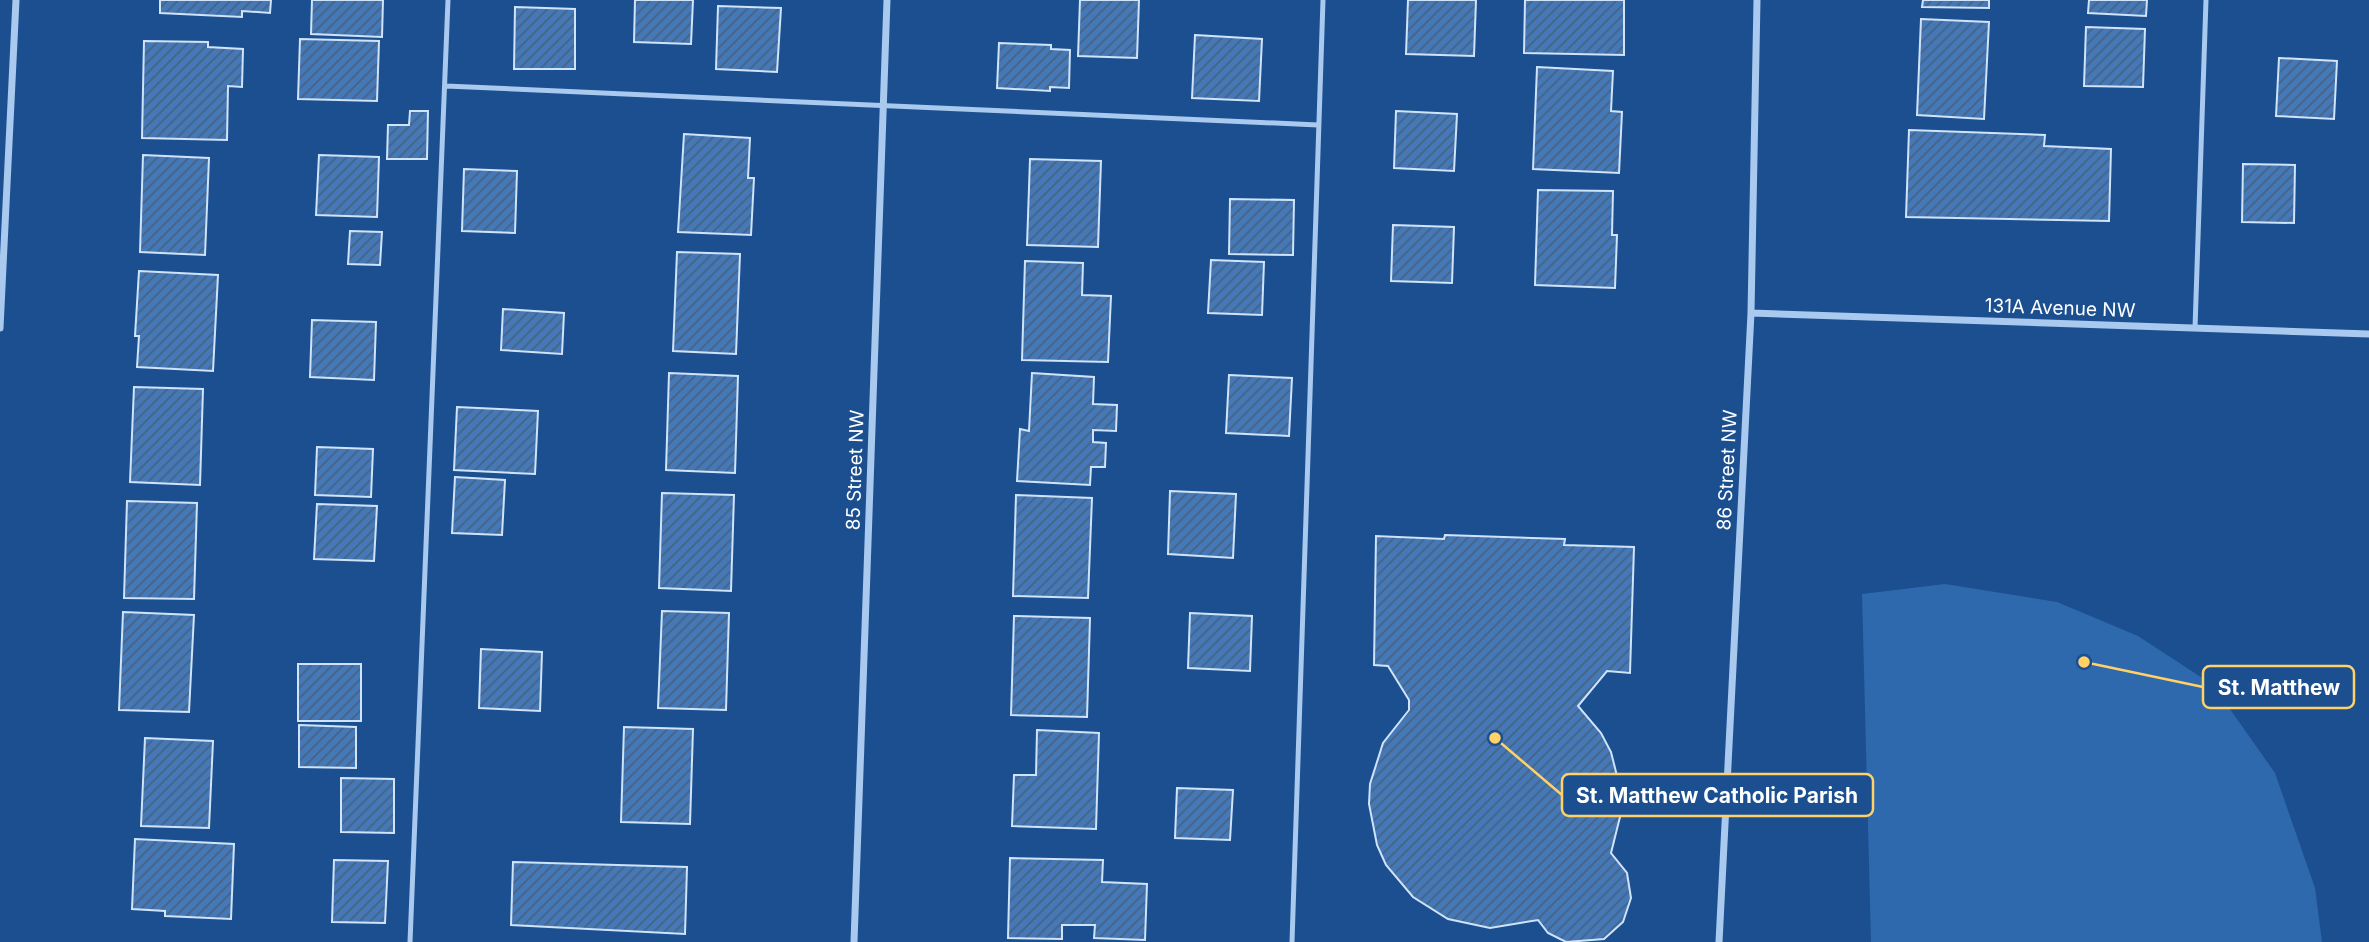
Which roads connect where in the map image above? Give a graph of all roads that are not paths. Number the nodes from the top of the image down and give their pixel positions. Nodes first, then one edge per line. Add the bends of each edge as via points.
1 (16, 0) edge
2 (448, 0) edge
3 (887, 0) edge
4 (1323, 0) edge
5 (1757, 0) edge
6 (2206, 0) edge
7 (446, 86) junction
8 (883, 105) junction
9 (1318, 125) junction
10 (1751, 313) junction
11 (0, 328) edge
12 (2195, 328) junction
13 (2369, 334) edge
14 (410, 942) edge
15 (854, 942) edge
16 (1292, 942) edge
17 (1719, 942) edge

1 - 11 street
2 - 7 lane
3 - 8 street, 85 Street NW
4 - 9 lane
5 - 10 street, 86 Street NW
6 - 12 lane
7 - 8 lane
7 - 14 lane
8 - 9 lane
8 - 15 street, 85 Street NW
9 - 16 lane
10 - 12 street, 131A Avenue NW
10 - 17 street, 86 Street NW
12 - 13 street, 131A Avenue NW

